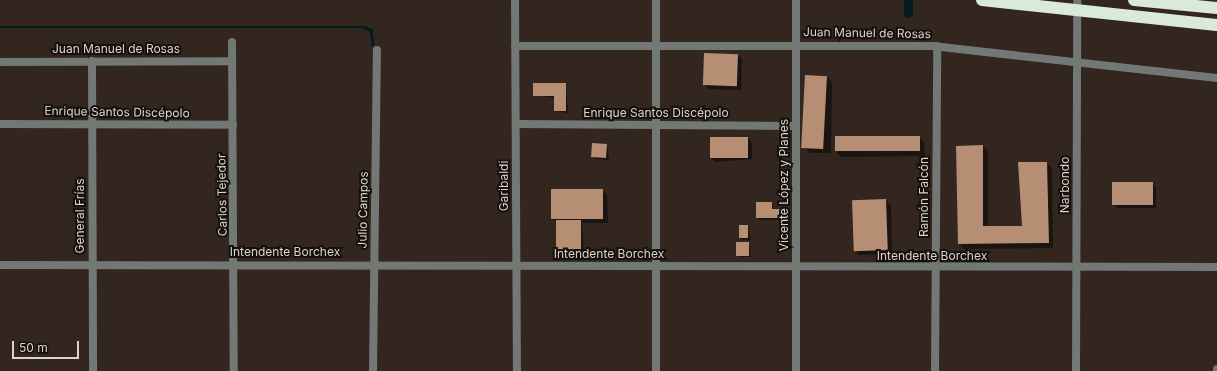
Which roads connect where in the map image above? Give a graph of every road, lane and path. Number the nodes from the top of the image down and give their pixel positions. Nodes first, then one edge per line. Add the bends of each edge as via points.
1 (515, 0) edge
2 (656, 0) edge
3 (796, 0) edge
4 (982, 0) edge
5 (1134, 0) edge
6 (1076, 5) edge
7 (1217, 8) edge
8 (1217, 25) edge
9 (232, 42) dead end
10 (656, 44) junction
11 (796, 44) junction
12 (515, 46) junction
13 (937, 46) junction
14 (377, 50) dead end
15 (92, 61) junction
16 (232, 61) junction
17 (1077, 61) junction
18 (0, 62) edge
19 (1217, 78) edge
20 (92, 123) junction
21 (0, 124) edge
22 (516, 124) junction
23 (233, 125) junction
24 (656, 125) junction
25 (796, 126) junction
26 (235, 264) junction
27 (374, 264) junction
28 (0, 265) edge
29 (92, 265) junction
30 (517, 266) junction
31 (655, 267) junction
32 (1217, 267) edge
33 (796, 268) junction
34 (936, 268) junction
35 (1076, 268) junction
36 (93, 371) edge
37 (234, 371) edge
38 (373, 371) edge
39 (517, 371) edge
40 (656, 371) edge
41 (796, 371) edge
42 (935, 371) edge
43 (1076, 371) edge

1 - 12 street, Garibaldi
2 - 10 street
3 - 11 street, Vicente López y Planes
4 - 6 highway
5 - 7 highway
6 - 8 highway
6 - 17 street, Narbondo
9 - 16 street, Carlos Tejedor
10 - 11 street, Juan Manuel de Rosas
10 - 12 street, Juan Manuel de Rosas
10 - 24 street
11 - 13 street, Juan Manuel de Rosas
11 - 25 street, Vicente López y Planes
12 - 22 street, Garibaldi
13 - 17 street, Juan Manuel de Rosas
13 - 34 street, Ramón Falcón
14 - 27 street, Julio Campos
15 - 16 street, Juan Manuel de Rosas
15 - 18 street, Juan Manuel de Rosas
15 - 20 street, General Frías
16 - 23 street, Carlos Tejedor
17 - 19 street, Juan Manuel de Rosas
17 - 35 street, Narbondo
20 - 21 street, Enrique Santos Discépolo
20 - 23 street, Enrique Santos Discépolo
20 - 29 street, General Frías
22 - 24 street, Enrique Santos Discépolo
22 - 30 street, Garibaldi
23 - 26 street, Carlos Tejedor
24 - 25 street, Enrique Santos Discépolo
24 - 31 street
25 - 33 street, Vicente López y Planes
26 - 27 street, Intendente Borchex
26 - 29 street, Intendente Borchex
26 - 37 street, Carlos Tejedor
27 - 30 street, Intendente Borchex
27 - 38 street, Julio Campos
28 - 29 street, Intendente Borchex
29 - 36 street, General Frías
30 - 31 street, Intendente Borchex
30 - 39 street, Garibaldi
31 - 33 street, Intendente Borchex
31 - 40 street
32 - 35 street, Intendente Borchex
33 - 34 street, Intendente Borchex
33 - 41 street, Vicente López y Planes
34 - 35 street, Intendente Borchex
34 - 42 street, Ramón Falcón
35 - 43 street, Narbondo

